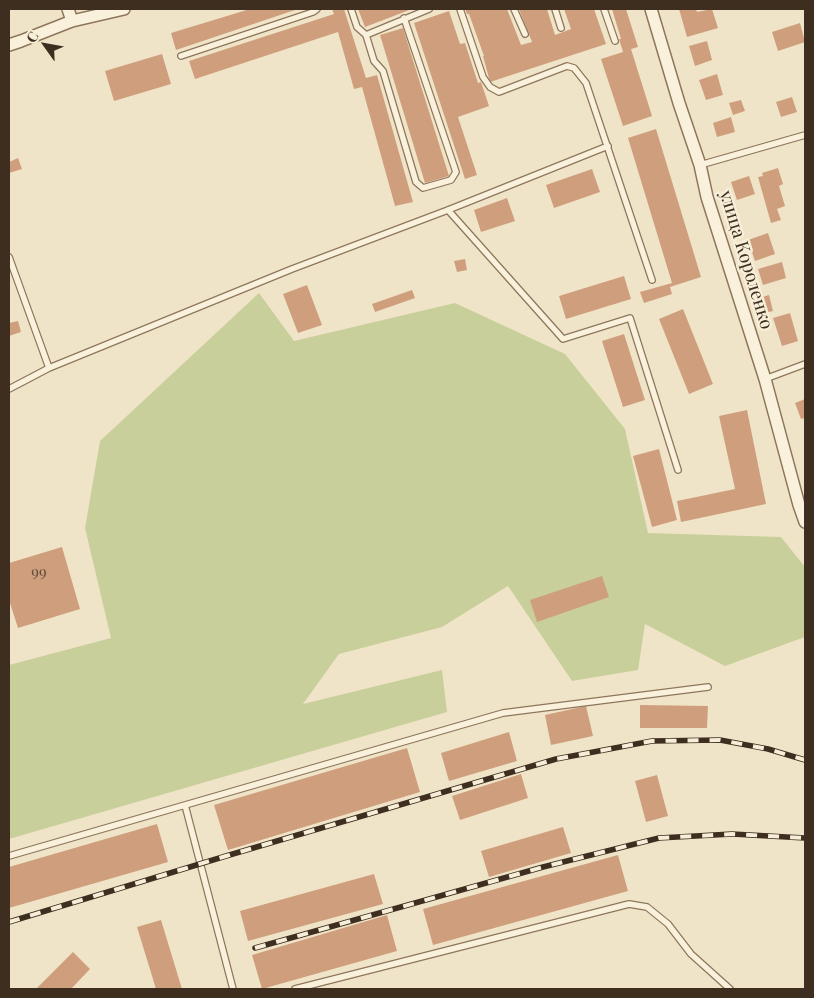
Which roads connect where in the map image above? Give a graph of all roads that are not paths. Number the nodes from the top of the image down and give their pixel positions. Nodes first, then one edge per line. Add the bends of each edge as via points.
1 (68, 9) edge
2 (124, 9) edge
3 (317, 9) edge
4 (351, 9) edge
5 (429, 9) edge
6 (460, 9) edge
7 (514, 9) edge
8 (555, 9) edge
9 (604, 9) edge
10 (650, 9) edge
11 (404, 18) junction
12 (72, 21) junction
13 (561, 28) dead end
14 (524, 34) dead end
15 (366, 35) junction
16 (615, 40) dead end
17 (9, 44) edge
18 (180, 56) dead end
19 (805, 135) edge
20 (608, 146) junction
21 (700, 165) junction
22 (448, 210) junction
23 (9, 257) edge
24 (652, 280) dead end
25 (805, 364) edge
26 (49, 368) junction
27 (765, 379) junction
28 (9, 389) edge
29 (678, 470) dead end
30 (805, 522) edge
31 (708, 687) dead end
32 (185, 805) junction
33 (9, 856) edge
34 (233, 989) edge
35 (295, 989) edge
36 (730, 989) edge

1 - 12 street
2 - 12 street
3 - 18 lane
4 - 15 lane via 357,27
5 - 11 lane
6 - 20 lane via 483,77 490,87 499,92 567,66 574,68 586,83
7 - 14 lane
8 - 13 lane
9 - 16 lane
10 - 21 street, улица Короленко
11 - 15 lane
11 - 15 lane via 456,172 451,180 423,188 416,182 383,72 374,61
12 - 17 street
19 - 21 lane
20 - 22 lane
20 - 24 lane
21 - 27 street, улица Короленко via 707,197
22 - 26 lane via 292,269
22 - 29 lane via 563,339 630,318
23 - 26 lane
25 - 27 lane
26 - 28 lane
27 - 30 street, улица Короленко
31 - 32 lane via 503,713
32 - 33 lane
32 - 34 lane
35 - 36 lane via 629,904 647,907 668,924 691,954

